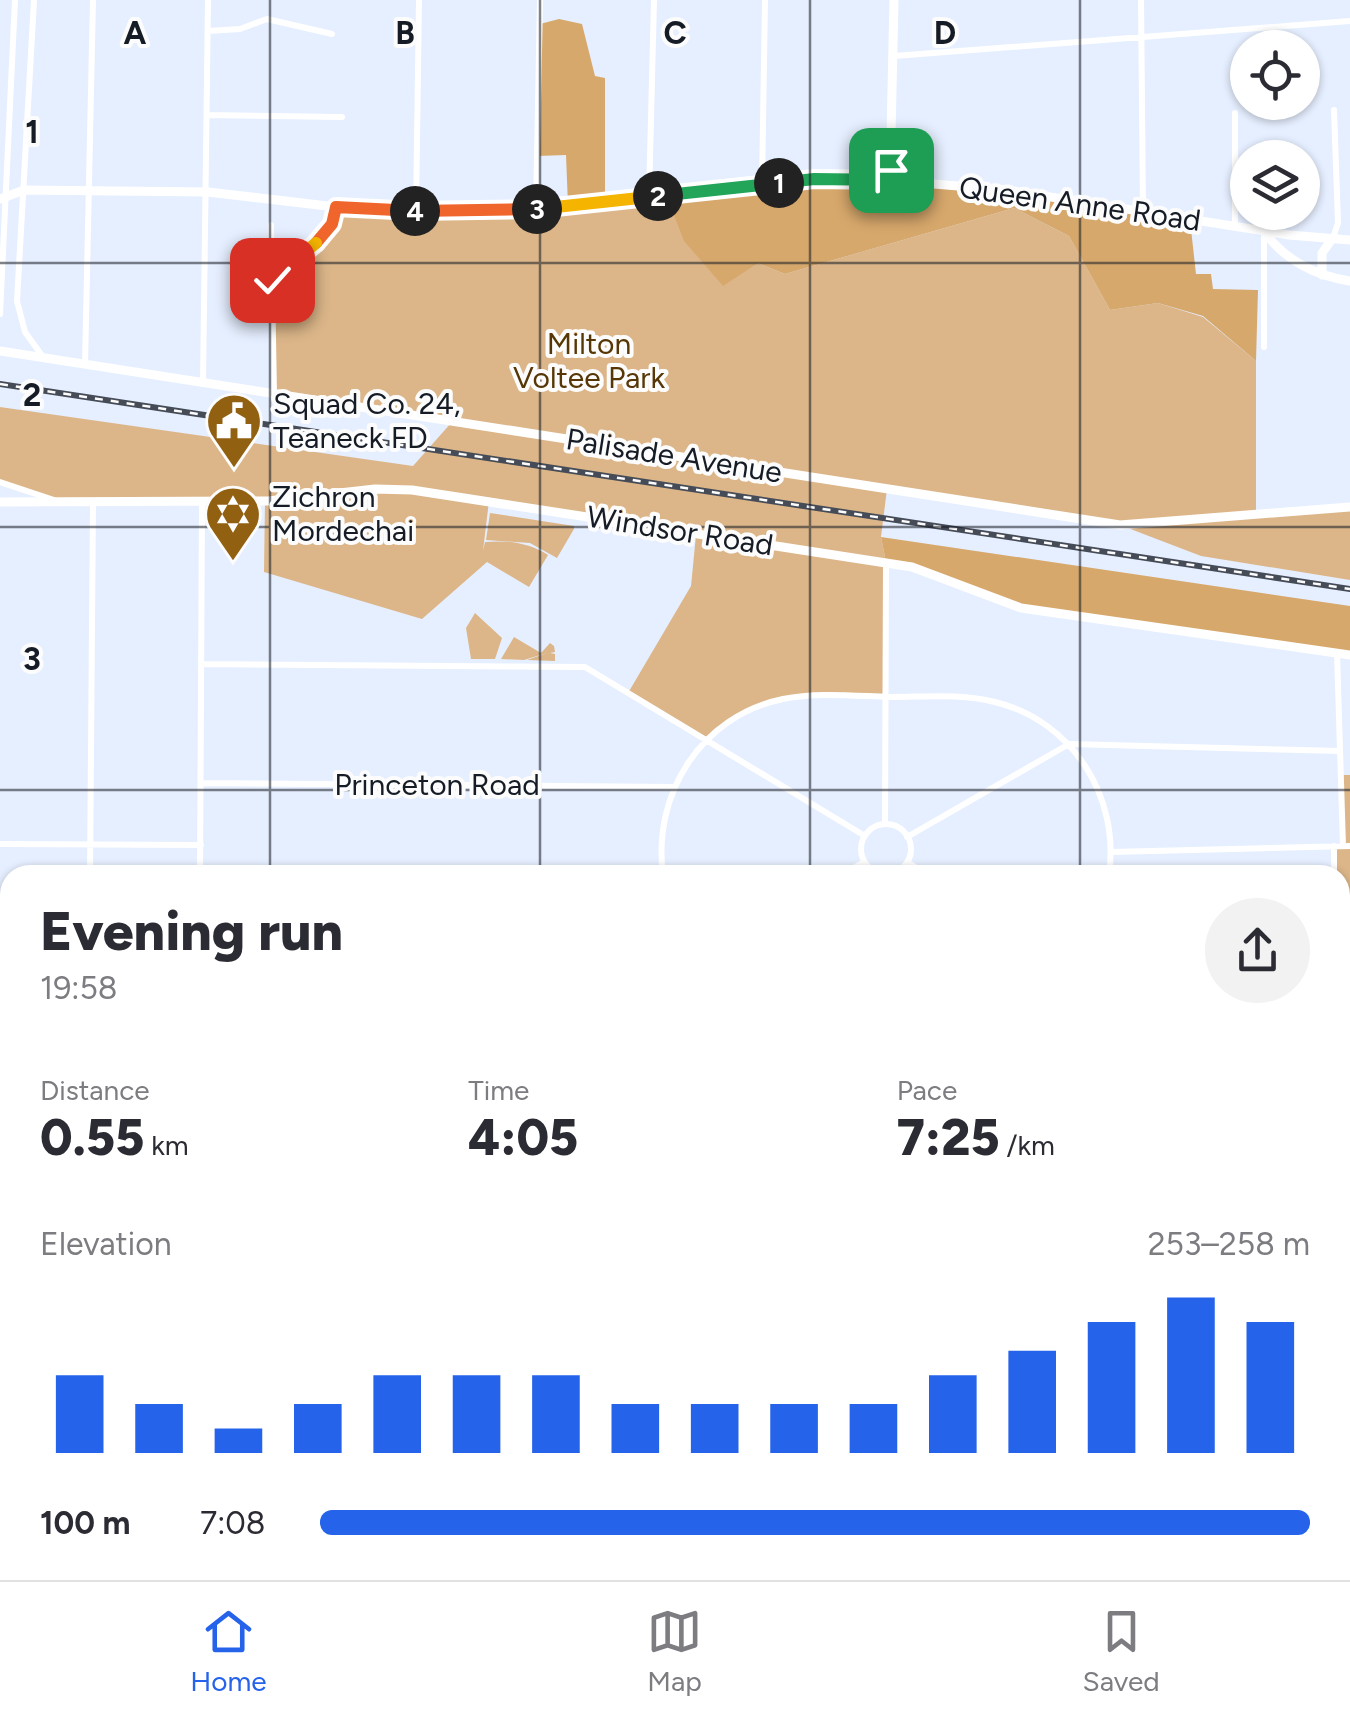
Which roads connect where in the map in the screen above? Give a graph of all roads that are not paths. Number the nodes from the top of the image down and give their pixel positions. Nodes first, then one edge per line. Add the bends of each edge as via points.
1 (15, 0) edge
2 (34, 0) edge
3 (94, 0) edge
4 (208, 0) edge
5 (419, 0) edge
6 (540, 0) edge
7 (654, 0) edge
8 (765, 0) edge
9 (894, 0) edge
10 (1141, 0) edge
11 (1350, 21) edge
12 (208, 31) junction
13 (332, 34) dead end
14 (1142, 38) junction
15 (894, 56) junction
16 (1334, 110) dead end
17 (208, 115) junction
18 (342, 117) dead end
19 (890, 180) junction
20 (762, 184) junction
21 (24, 190) junction
22 (91, 190) junction
23 (208, 192) junction
24 (649, 197) junction
25 (2, 199) edge
26 (336, 207) junction
27 (536, 209) junction
28 (416, 212) junction
29 (1143, 212) junction
30 (271, 225) dead end
31 (1230, 226) edge
32 (1257, 230) edge
33 (1264, 231) junction
34 (1332, 240) junction
35 (1350, 240) edge
36 (1322, 275) junction
37 (272, 280) junction
38 (1350, 281) edge
39 (0, 314) edge
40 (1264, 346) dead end
41 (0, 351) edge
42 (44, 358) junction
43 (85, 364) junction
44 (204, 384) junction
45 (274, 394) junction
46 (0, 482) edge
47 (202, 500) junction
48 (94, 501) junction
49 (0, 502) edge
50 (60, 502) junction
51 (1350, 507) edge
52 (886, 562) junction
53 (1337, 653) junction
54 (1350, 655) edge
55 (202, 664) junction
56 (888, 696) junction
57 (706, 740) junction
58 (1069, 744) junction
59 (1340, 750) junction
60 (201, 783) junction
61 (674, 787) junction
62 (886, 824) junction
63 (865, 836) junction
64 (908, 837) junction
65 (0, 844) edge
66 (90, 844) junction
67 (200, 845) junction
68 (1342, 846) edge
69 (1112, 852) junction
70 (864, 862) junction
71 (907, 862) junction
72 (90, 865) edge
73 (200, 865) edge
74 (662, 865) edge
75 (859, 865) edge
76 (867, 865) edge
77 (904, 865) edge
78 (912, 865) edge
79 (1110, 865) edge

1 - 25 street
2 - 21 street
3 - 22 street
4 - 12 street
5 - 28 street
6 - 27 street
7 - 24 street
8 - 20 street
9 - 15 street
10 - 14 street
11 - 14 street
12 - 13 street via 267,19
12 - 17 street
14 - 15 street
14 - 29 street
15 - 19 street
16 - 34 street via 1338,225
17 - 18 street
17 - 23 street
19 - 20 street, Queen Anne Road
19 - 29 street, Queen Anne Road
20 - 24 street, Queen Anne Road
21 - 22 street, Queen Anne Road
21 - 25 street, Queen Anne Road
21 - 42 street via 18,312
22 - 23 street, Queen Anne Road
22 - 43 street
23 - 26 street, Queen Anne Road
23 - 44 street
24 - 27 street, Queen Anne Road
25 - 39 street
26 - 28 street, Queen Anne Road
26 - 37 street via 326,232
27 - 28 street, Queen Anne Road
29 - 31 street, Queen Anne Road
30 - 37 street
32 - 33 street, Queen Anne Road
33 - 34 street, Queen Anne Road
33 - 36 street via 1286,254
33 - 40 street
34 - 35 street, Queen Anne Road
34 - 36 street via 1322,253
36 - 38 street
37 - 45 street
41 - 42 street, Palisade Avenue
42 - 43 street, Palisade Avenue
43 - 44 street, Palisade Avenue
44 - 45 street, Palisade Avenue
45 - 51 street, Palisade Avenue via 1120,525
46 - 50 street
47 - 48 street, Windsor Road
47 - 52 street, Windsor Road via 412,490
47 - 55 street
48 - 50 street, Windsor Road
48 - 66 street
49 - 50 street, Windsor Road
52 - 53 street, Windsor Road via 1043,612
52 - 56 street
53 - 54 street, Windsor Road
53 - 59 street
55 - 57 street via 585,667
55 - 60 street
56 - 57 street via 785,698 738,716
56 - 58 street via 998,702 1030,715
56 - 62 street
57 - 61 street
57 - 63 street
58 - 59 street
58 - 64 street
58 - 69 street via 1098,787
59 - 68 street
60 - 61 street, Princeton Road
60 - 67 street
61 - 74 street via 661,837
62 - 63 street
62 - 64 street
63 - 70 street
64 - 71 street
65 - 66 street
66 - 67 street
66 - 72 street
67 - 73 street
68 - 69 street
69 - 79 street
70 - 75 street
70 - 76 street
71 - 77 street
71 - 78 street

